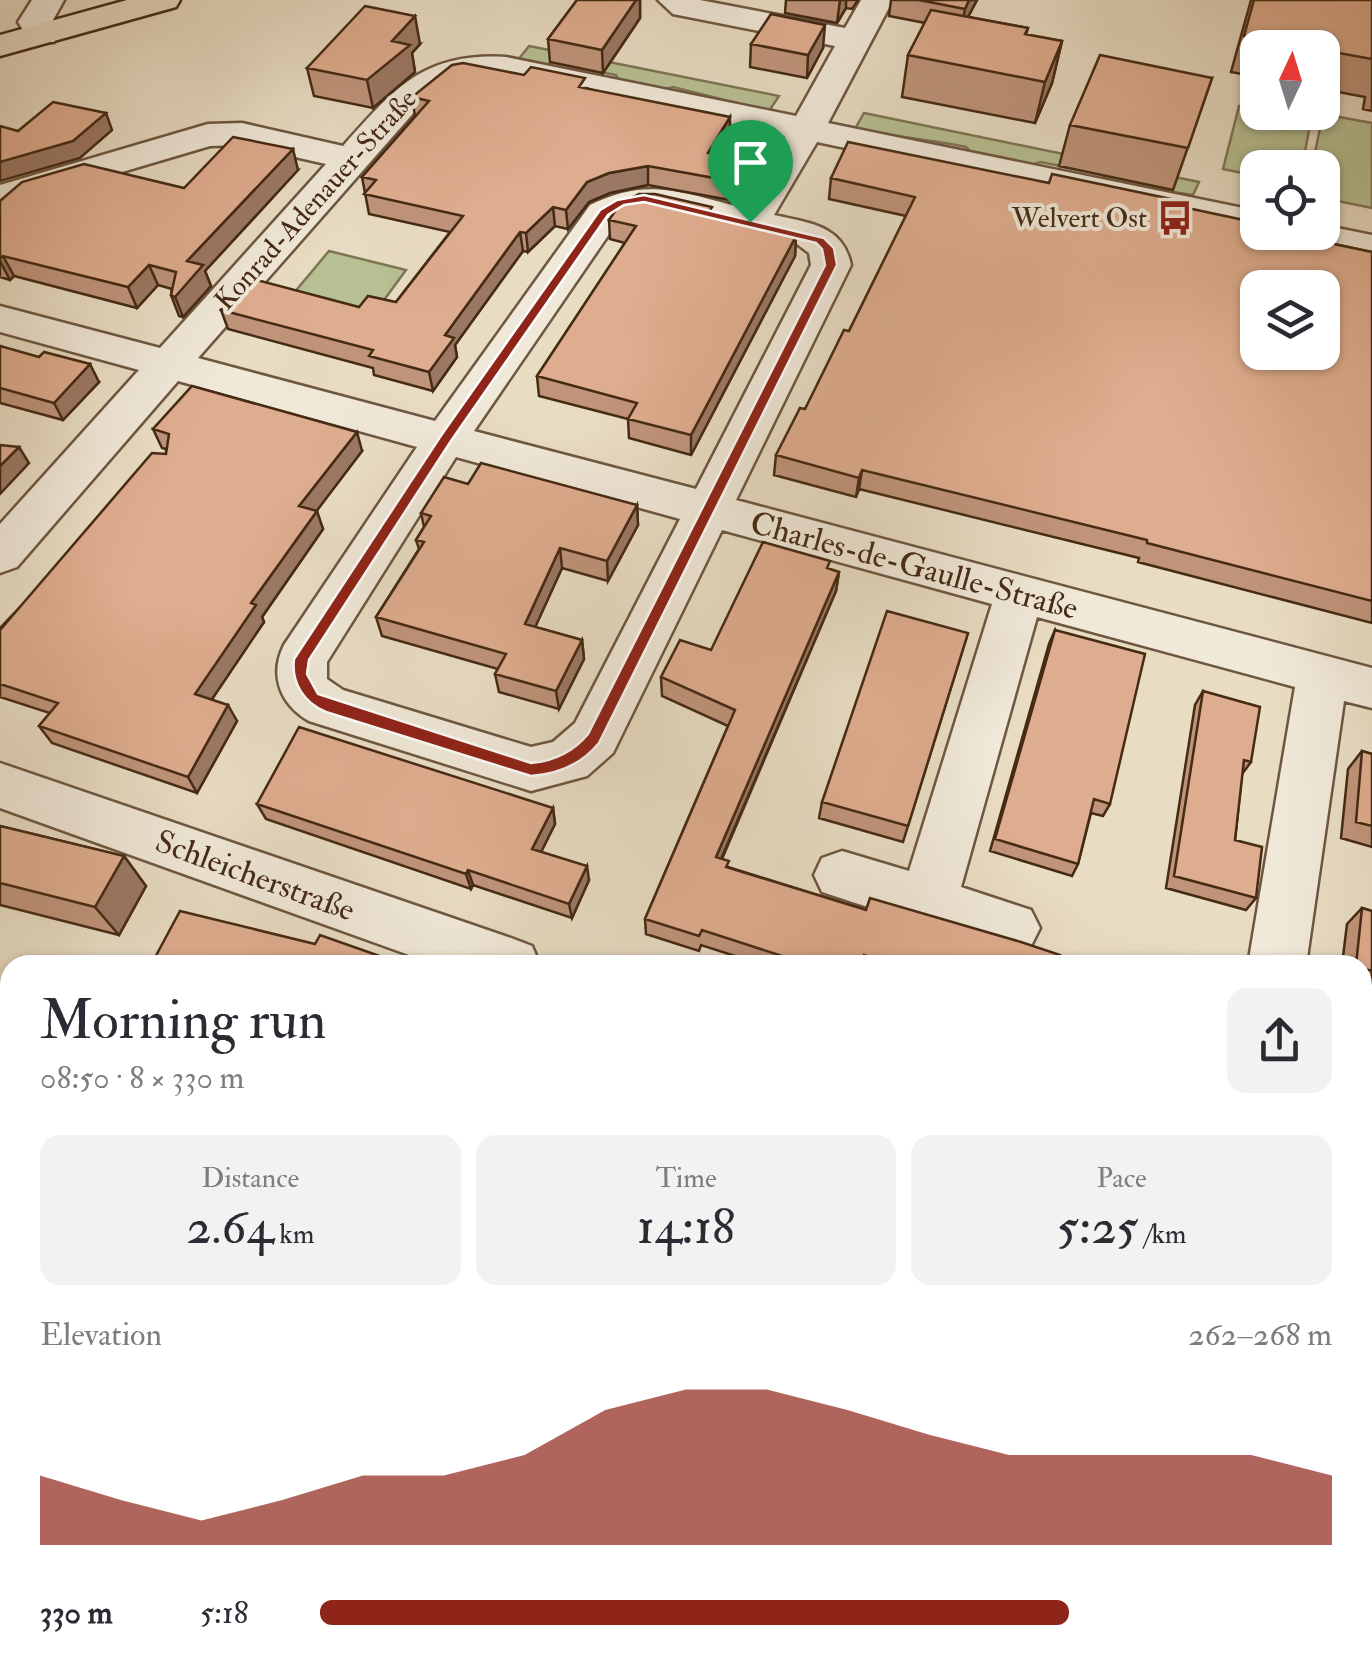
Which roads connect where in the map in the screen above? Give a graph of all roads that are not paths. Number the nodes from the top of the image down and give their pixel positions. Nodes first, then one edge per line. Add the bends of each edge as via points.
1 (48, 0) edge
2 (164, 0) edge
3 (674, 0) edge
4 (877, 0) edge
5 (42, 36) junction
6 (854, 40) junction
7 (0, 46) edge
8 (807, 129) junction
9 (352, 159) junction
10 (0, 196) edge
11 (1240, 220) edge
12 (750, 222) junction
13 (1340, 240) edge
14 (1372, 247) edge
15 (0, 318) edge
16 (166, 366) junction
17 (446, 438) junction
18 (704, 511) junction
19 (0, 554) edge
20 (1019, 594) junction
21 (1347, 681) edge
22 (0, 785) edge
23 (842, 874) dead end
24 (928, 902) junction
25 (1010, 928) dead end
26 (483, 955) edge
27 (1279, 955) edge

1 - 5 street via 36,22
2 - 5 main road
3 - 6 street
4 - 6 street
5 - 7 main road
6 - 8 street
8 - 9 street, Konrad-Adenauer-Straße via 480,64 425,79
8 - 11 street, Konrad-Adenauer-Straße
8 - 12 street
9 - 10 street via 242,134 208,136
9 - 16 street, Konrad-Adenauer-Straße
12 - 17 street via 656,199 611,206
12 - 18 street via 820,241 831,265
13 - 14 street
15 - 16 street, Charles-de-Gaulle-Straße
16 - 17 street, Charles-de-Gaulle-Straße
16 - 19 street, Konrad-Adenauer-Straße
17 - 18 street, Charles-de-Gaulle-Straße
17 - 18 street via 302,659 300,674 312,698 326,706 513,766 550,768 583,752 594,738
18 - 20 street, Charles-de-Gaulle-Straße
20 - 21 street, Charles-de-Gaulle-Straße
20 - 24 street
21 - 27 street
22 - 26 street, Schleicherstraße
23 - 24 street
24 - 25 street

